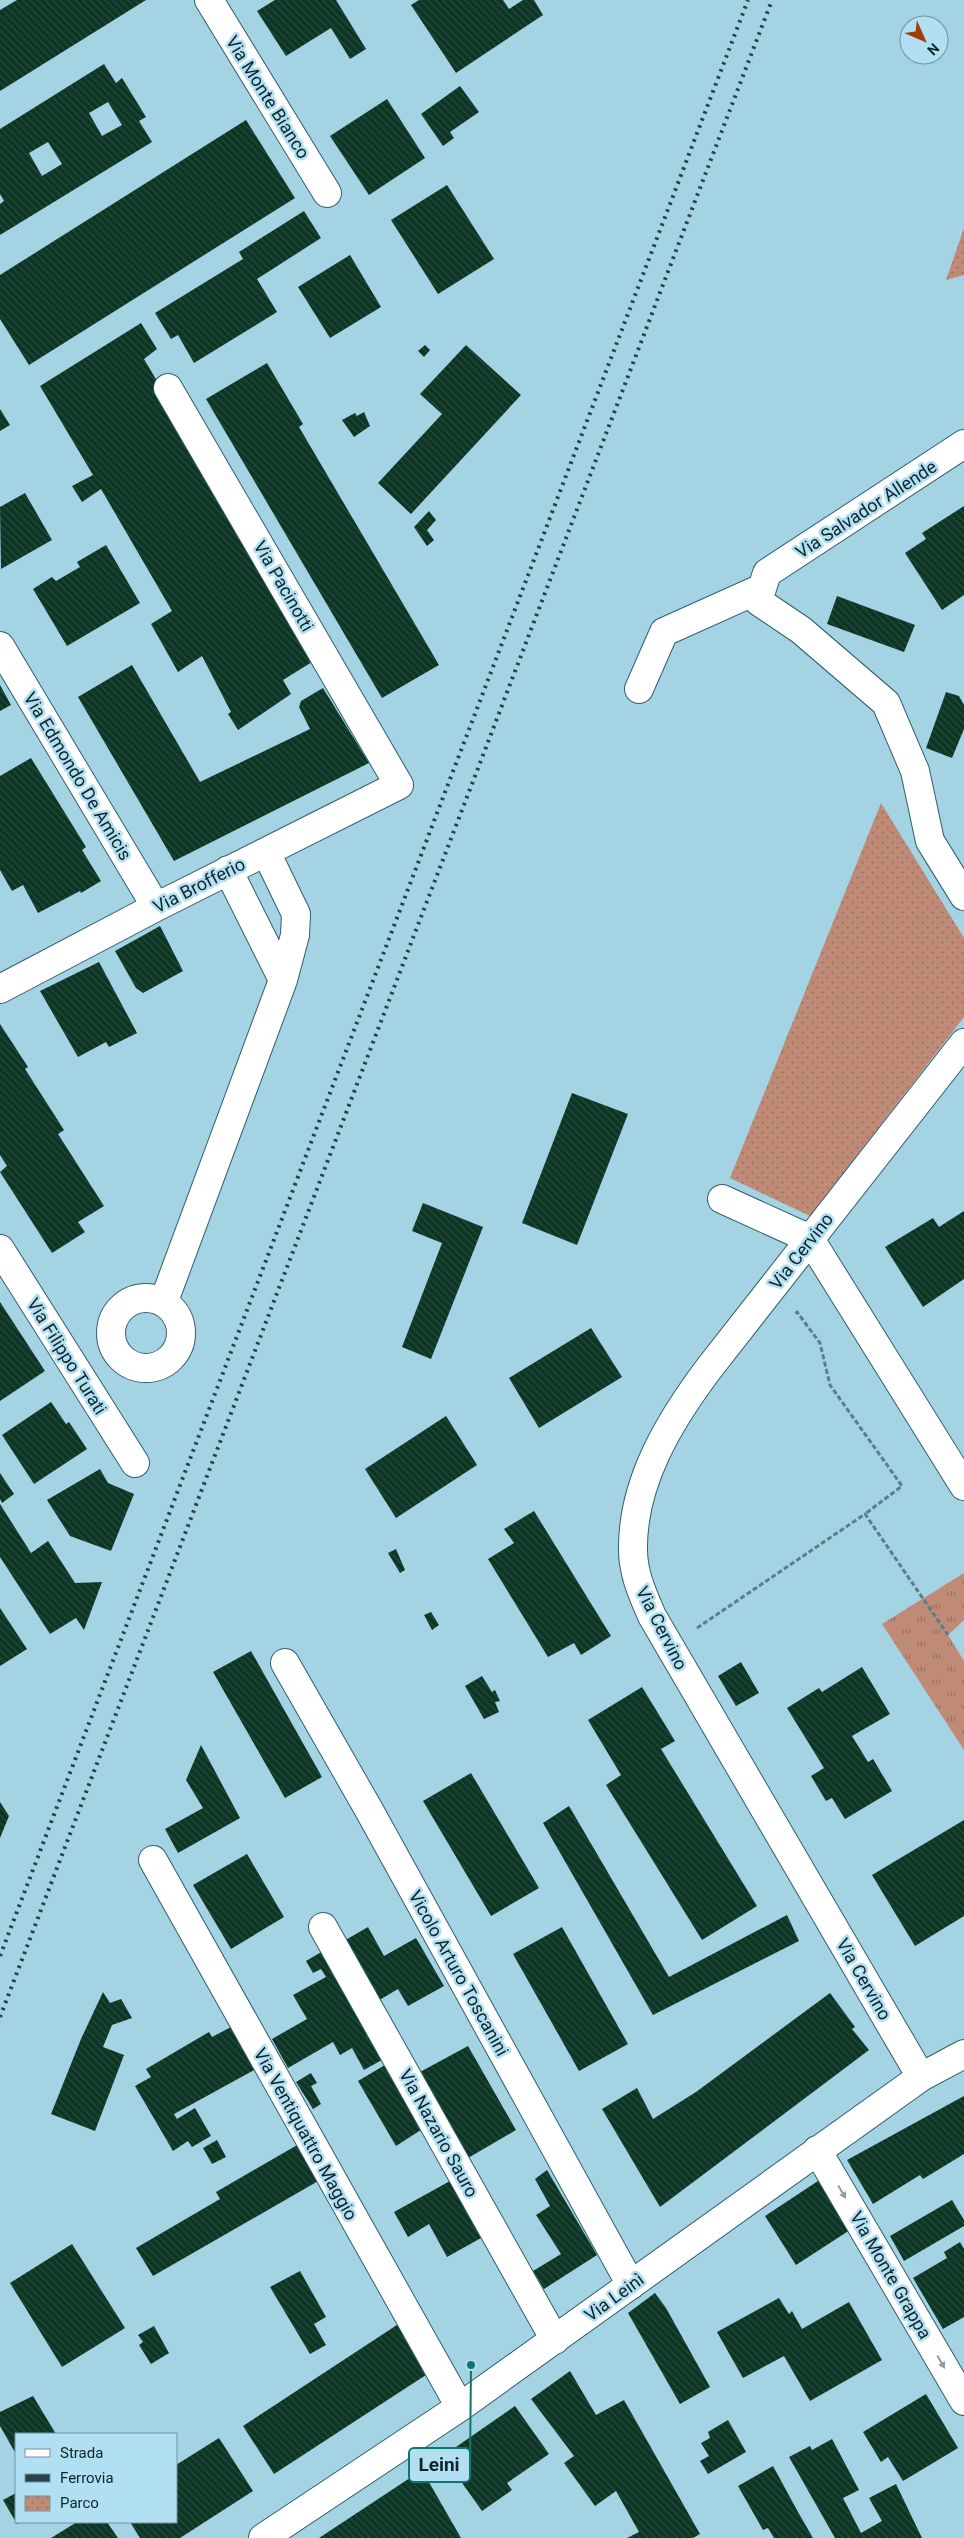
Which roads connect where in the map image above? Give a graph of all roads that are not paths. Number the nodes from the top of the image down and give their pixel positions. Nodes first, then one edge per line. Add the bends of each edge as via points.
1 (209, 0) edge
2 (328, 193) dead end
3 (168, 388) dead end
4 (964, 444) edge
5 (764, 580) junction
6 (0, 646) edge
7 (638, 689) dead end
8 (399, 785) joint
9 (266, 852) junction
10 (228, 870) junction
11 (964, 896) edge
12 (156, 907) junction
13 (283, 980) junction
14 (0, 989) edge
15 (964, 1043) edge
16 (722, 1199) dead end
17 (810, 1240) junction
18 (0, 1249) edge
19 (164, 1301) junction
20 (114, 1350) junction
21 (78, 1373) junction
22 (135, 1463) dead end
23 (964, 1486) edge
24 (285, 1663) dead end
25 (152, 1860) dead end
26 (323, 1927) dead end
27 (964, 2054) edge
28 (921, 2077) junction
29 (817, 2150) junction
30 (630, 2285) junction
31 (555, 2340) junction
32 (964, 2401) edge
33 (460, 2407) junction
34 (271, 2536) edge

1 - 2 street, Via Monte Bianco
3 - 8 street, Via Pacinotti
4 - 5 street, Via Salvador Allende
5 - 7 street, Via Salvador Allende via 664,632
5 - 11 street via 758,601 801,630 886,703 915,771 930,841
6 - 12 street, Via Edmondo De Amicis
8 - 9 street, Via Brofferio
9 - 10 street, Via Brofferio
9 - 13 street via 296,914 295,935
10 - 12 street, Via Brofferio
10 - 13 street
12 - 14 street, Via Brofferio
13 - 19 street
15 - 17 street, Via Cervino
16 - 17 street
17 - 23 street
17 - 28 street, Via Cervino via 704,1374 672,1424 648,1468 638,1508 633,1550 637,1580 652,1616
18 - 21 street, Via Filippo Turati
19 - 20 street via 146,1297 128,1302 115,1314 110,1332
19 - 20 street via 178,1315 182,1333 177,1351 164,1364 146,1369 128,1364
20 - 21 street
21 - 22 street, Via Filippo Turati
24 - 30 street, Vicolo Arturo Toscanini
25 - 33 street, Via Ventiquattro Maggio
26 - 31 street, Via Nazario Sauro
27 - 28 street, Via Leinì
28 - 29 street, Via Leinì
29 - 30 street, Via Leinì
29 -> 32 street, Via Monte Grappa
30 - 31 street, Via Leinì
31 - 33 street, Via Leinì
33 - 34 street, Via Leinì

